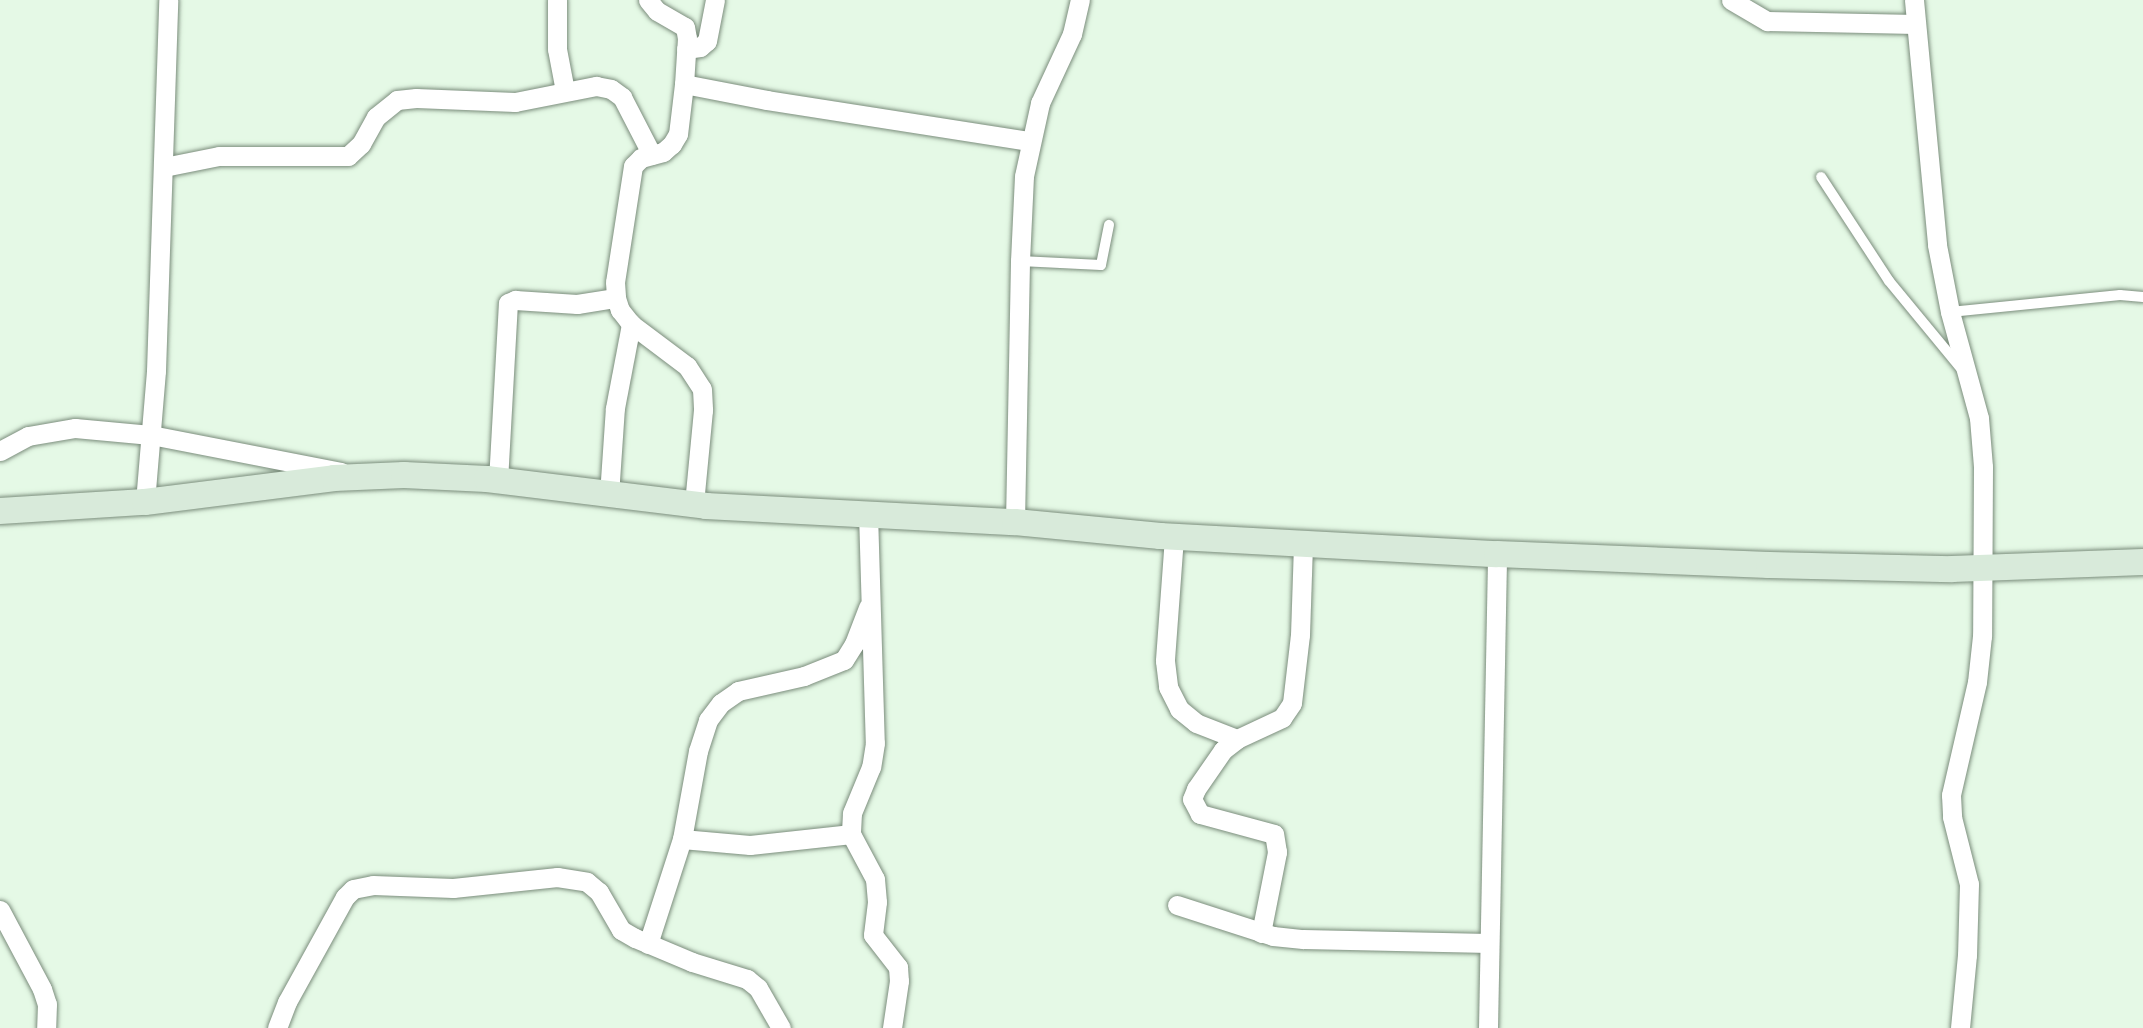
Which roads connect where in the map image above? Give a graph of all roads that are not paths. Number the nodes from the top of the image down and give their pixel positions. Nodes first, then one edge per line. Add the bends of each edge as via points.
1 (168, 0) edge
2 (557, 0) edge
3 (648, 0) edge
4 (715, 0) edge
5 (1080, 0) edge
6 (1731, 0) edge
7 (1914, 0) edge
8 (1916, 24) junction
9 (686, 49) junction
10 (684, 84) junction
11 (565, 91) junction
12 (1030, 141) junction
13 (652, 155) junction
14 (164, 167) junction
15 (1821, 177) dead end
16 (1109, 225) dead end
17 (1020, 261) junction
18 (2143, 297) edge
19 (616, 298) junction
20 (1950, 312) junction
21 (631, 324) junction
22 (1969, 374) junction
23 (151, 435) junction
24 (0, 451) edge
25 (366, 477) junction
26 (498, 481) junction
27 (609, 495) junction
28 (145, 502) junction
29 (694, 504) junction
30 (0, 511) edge
31 (868, 513) junction
32 (1015, 522) junction
33 (1174, 537) junction
34 (1303, 544) junction
35 (1497, 554) junction
36 (2140, 565) edge
37 (1984, 568) junction
38 (872, 597) junction
39 (1237, 739) junction
40 (851, 834) junction
41 (682, 839) junction
42 (1177, 905) dead end
43 (0, 910) edge
44 (1261, 933) junction
45 (1489, 943) junction
46 (648, 944) junction
47 (46, 1028) edge
48 (277, 1028) edge
49 (781, 1028) edge
50 (892, 1028) edge
51 (1488, 1028) edge
52 (1960, 1028) edge

1 - 14 street
2 - 11 street via 557,49
3 - 9 street via 685,27
4 - 9 street via 707,41
5 - 12 street via 1072,34 1040,103
6 - 8 street via 1768,21
7 - 8 street
8 - 20 street via 1937,245
9 - 10 street
10 - 12 street
10 - 13 street via 678,134 663,152
11 - 13 street via 596,86 611,89 630,108
11 - 14 street via 514,102 397,100 376,117 362,144 348,156 219,156
12 - 17 street
13 - 19 street via 633,166 629,178
14 - 23 street
15 - 22 lane via 1889,281 1947,354
16 - 17 lane via 1101,265
17 - 32 street
18 - 20 lane via 2120,295
19 - 21 street
19 - 26 street via 577,304 515,299 508,303
20 - 22 street
21 - 27 street via 615,408
21 - 29 street via 687,366 702,389
22 - 37 street via 1979,418
23 - 24 street via 61,429 28,436
23 - 25 street
23 - 28 street
25 - 26 street
25 - 28 street
26 - 27 street
27 - 29 street
28 - 30 street
29 - 31 street
31 - 32 street
31 - 38 street
32 - 33 street
33 - 34 street
33 - 39 street via 1165,661 1168,687 1179,709 1196,723
34 - 35 street
34 - 39 street via 1292,704 1282,718
35 - 37 street
35 - 45 street
36 - 37 street
37 - 52 street via 1977,682 1951,795 1969,884
38 - 40 street via 875,743 871,767 852,813
38 - 41 street via 844,660 804,676 738,691 721,703 708,720 698,751
39 - 44 street via 1211,764 1192,799 1200,814 1274,834 1278,852
40 - 41 street via 750,845
40 - 50 street via 875,879 873,934 898,967
41 - 46 street
42 - 44 street
43 - 47 street via 42,989
44 - 45 street via 1303,939
45 - 51 street
46 - 48 street via 621,930 599,892 573,878 453,888 362,887 345,897
46 - 49 street via 747,979 758,988

